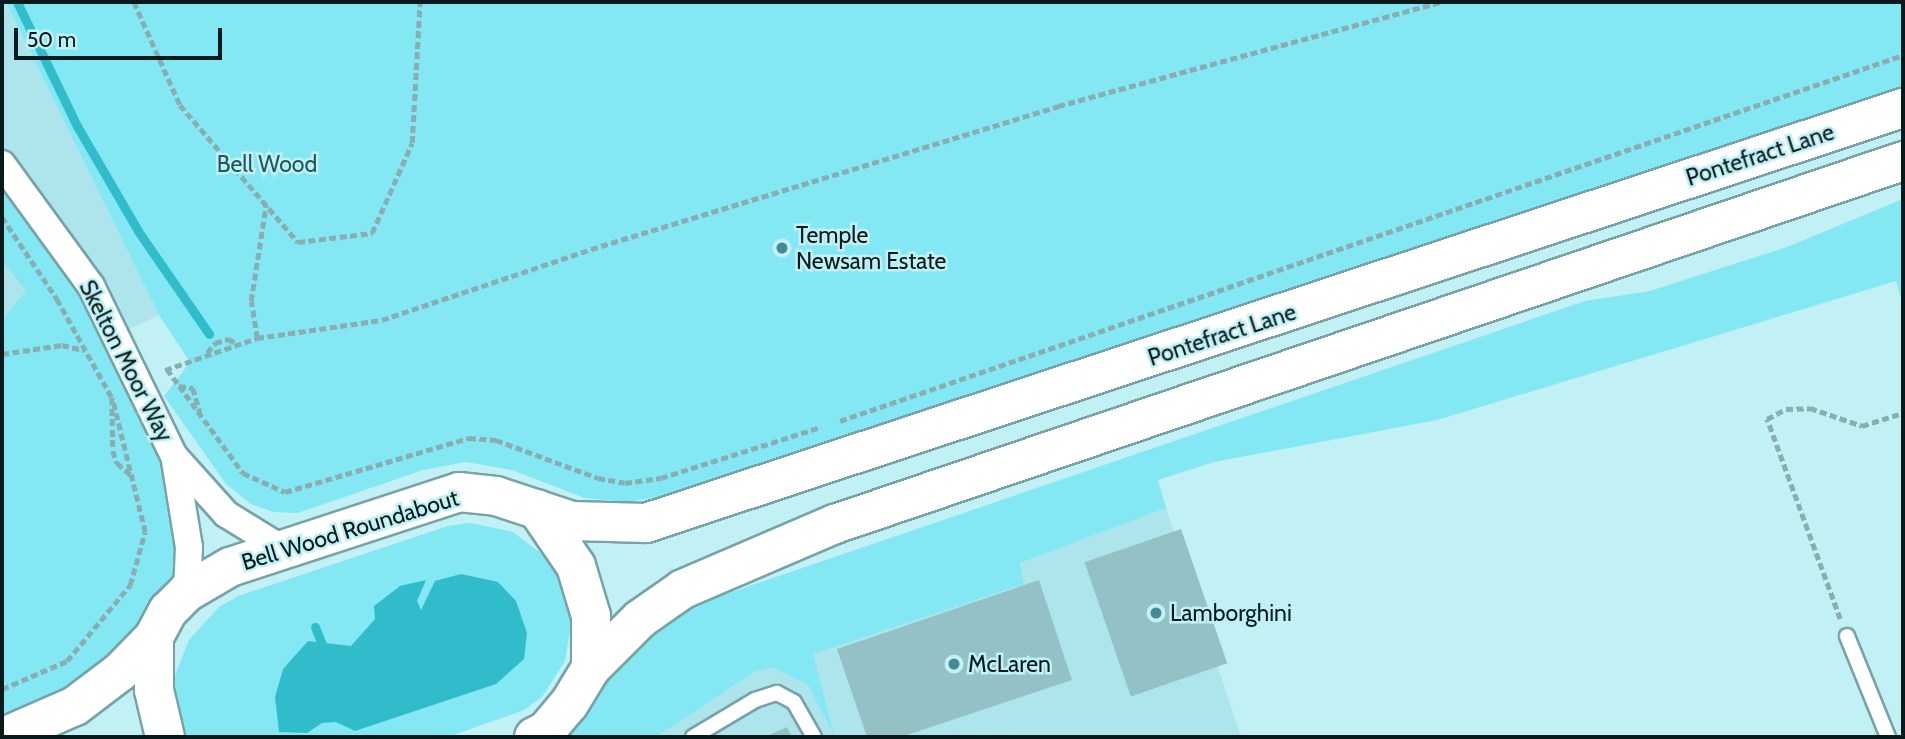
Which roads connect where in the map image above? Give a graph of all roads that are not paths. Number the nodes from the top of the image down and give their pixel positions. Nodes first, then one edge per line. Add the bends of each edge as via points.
1 (1903, 108) edge
2 (1903, 161) edge
3 (2, 164) edge
4 (174, 456) junction
5 (537, 509) junction
6 (286, 551) junction
7 (187, 592) junction
8 (1846, 636) road end
9 (154, 637) junction
10 (591, 668) junction
11 (546, 733) edge
12 (4, 737) edge
13 (165, 737) edge
14 (693, 737) edge
15 (814, 737) edge
16 (1888, 737) edge

1 - 5 highway, Pontefract Lane via 646,523 572,521
2 - 10 highway via 835,524 682,589 640,618
3 - 4 street, Skelton Moor Way via 91,286
4 - 6 street, Skelton Moor Way via 226,514
4 - 7 street, Skelton Moor Way via 189,548
5 - 6 highway, Bell Wood Roundabout via 496,496 459,492
5 - 10 highway via 576,566 591,616
6 - 7 highway, Bell Wood Roundabout via 230,567
7 - 9 highway, Bell Wood Roundabout via 168,611
8 - 16 lane
9 - 12 highway via 120,672 75,706
9 - 13 highway via 154,690
10 - 11 highway
14 - 15 lane via 755,700 777,693 794,702

